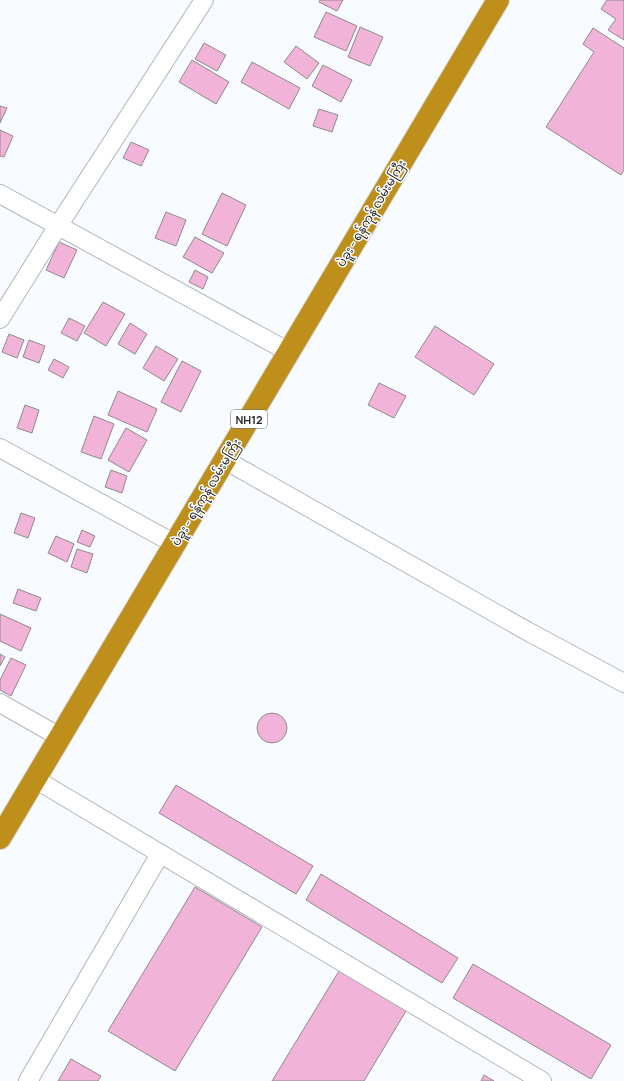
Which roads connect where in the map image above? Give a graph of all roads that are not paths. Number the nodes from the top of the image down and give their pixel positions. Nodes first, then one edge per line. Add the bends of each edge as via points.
1 (204, 0) edge
2 (498, 0) edge
3 (0, 194) edge
4 (58, 226) junction
5 (0, 319) edge
6 (289, 352) junction
7 (0, 448) edge
8 (225, 460) junction
9 (175, 544) junction
10 (624, 683) edge
11 (0, 703) edge
12 (60, 737) junction
13 (35, 780) junction
14 (0, 838) edge
15 (160, 854) junction
16 (28, 1081) edge
17 (542, 1081) edge

1 - 4 street
2 - 6 highway, ပဲခူး - ရန်ကုန် လမ်းမကြီး / NH12
3 - 4 street
4 - 5 street
4 - 6 street
6 - 8 highway, ပဲခူး - ရန်ကုန် လမ်းမကြီး / NH12
7 - 9 street
8 - 9 highway, ပဲခူး - ရန်ကုန် လမ်းမကြီး / NH12
8 - 10 street
9 - 12 highway, ပဲခူး - ရန်ကုန် လမ်းမကြီး / NH12
11 - 12 street
12 - 13 highway, ပဲခူး - ရန်ကုန် လမ်းမကြီး / NH12
13 - 14 highway, ပဲခူး - ရန်ကုန် လမ်းမကြီး / NH12
13 - 15 street
15 - 16 street
15 - 17 street

